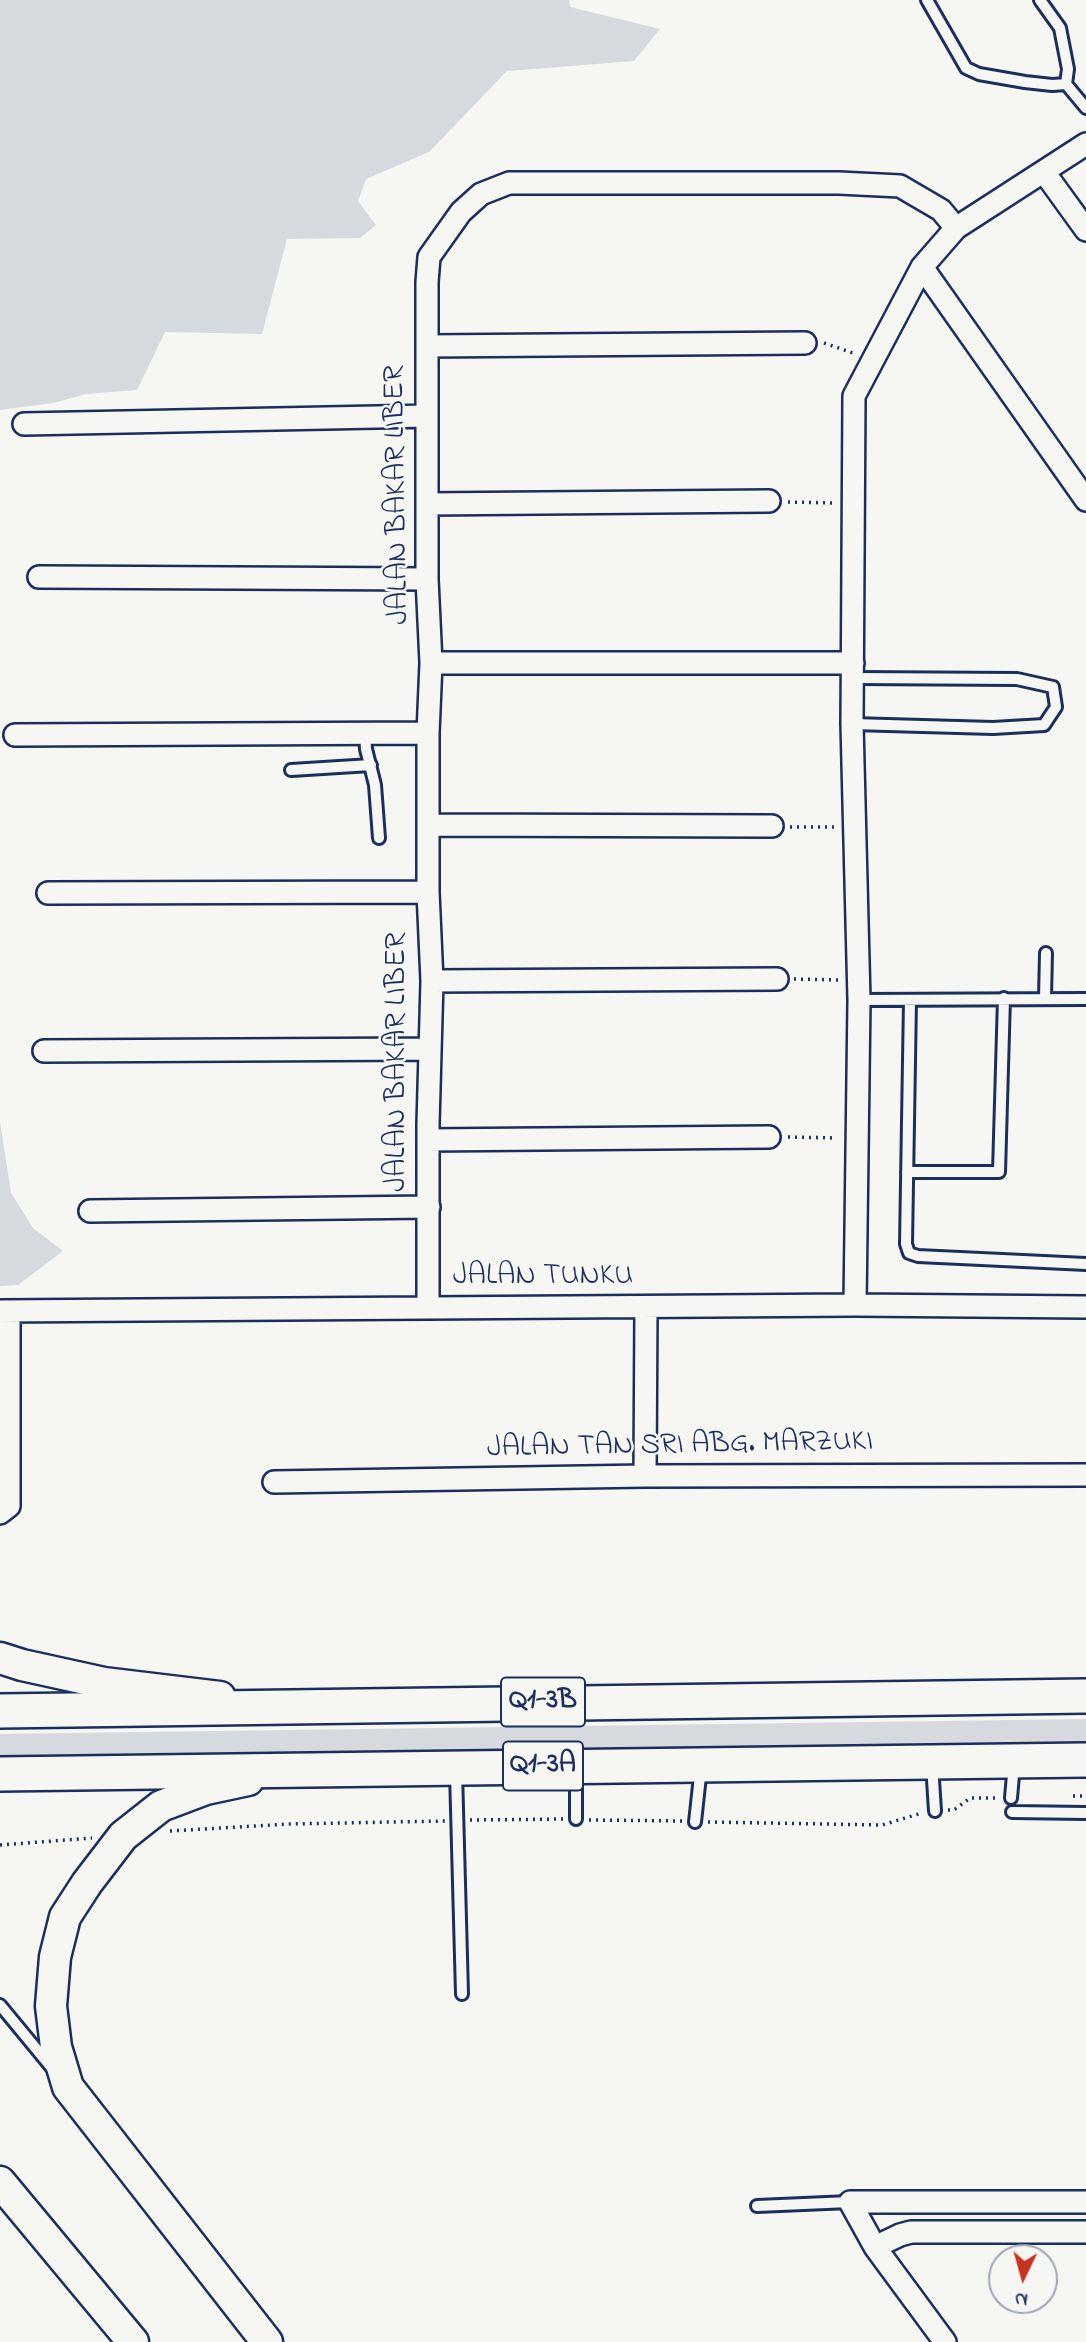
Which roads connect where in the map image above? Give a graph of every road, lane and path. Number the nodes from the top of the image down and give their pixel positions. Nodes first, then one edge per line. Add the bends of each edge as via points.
1 (927, 0) edge
2 (1040, 0) edge
3 (1066, 84) junction
4 (1086, 108) edge
5 (1086, 144) edge
6 (1044, 172) junction
7 (956, 228) junction
8 (1086, 230) edge
9 (922, 267) junction
10 (805, 344) joint
11 (427, 346) junction
12 (870, 363) junction
13 (427, 416) junction
14 (24, 424) dead end
15 (1086, 500) edge
16 (769, 501) joint
17 (853, 503) junction
18 (427, 504) junction
19 (39, 577) dead end
20 (427, 579) junction
21 (431, 663) junction
22 (853, 671) junction
23 (852, 724) junction
24 (365, 733) junction
25 (428, 733) junction
26 (16, 736) dead end
27 (371, 765) junction
28 (291, 770) dead end
29 (428, 825) junction
30 (772, 826) joint
31 (854, 828) junction
32 (379, 838) dead end
33 (428, 892) junction
34 (48, 893) dead end
35 (1046, 953) dead end
36 (777, 979) joint
37 (432, 981) junction
38 (859, 990) junction
39 (1004, 998) junction
40 (1045, 998) junction
41 (1086, 999) edge
42 (910, 1000) junction
43 (429, 1049) junction
44 (44, 1051) dead end
45 (769, 1137) joint
46 (856, 1138) junction
47 (428, 1140) junction
48 (907, 1172) junction
49 (429, 1207) junction
50 (90, 1212) dead end
51 (1086, 1264) edge
52 (855, 1305) junction
53 (646, 1307) junction
54 (1086, 1307) edge
55 (428, 1308) junction
56 (4, 1311) edge
57 (1086, 1475) edge
58 (645, 1476) junction
59 (274, 1482) dead end
60 (0, 1513) edge
61 (0, 1658) edge
62 (1086, 1696) edge
63 (290, 1705) junction
64 (0, 1711) edge
65 (1086, 1759) edge
66 (1014, 1760) junction
67 (932, 1761) junction
68 (701, 1764) junction
69 (576, 1766) junction
70 (456, 1767) junction
71 (306, 1769) junction
72 (0, 1774) edge
73 (1061, 1796) dead end
74 (1086, 1796) edge
75 (1011, 1798) joint
76 (935, 1811) junction
77 (1012, 1812) dead end
78 (1086, 1813) edge
79 (576, 1819) junction
80 (457, 1821) junction
81 (695, 1822) junction
82 (123, 1836) junction
83 (0, 1845) edge
84 (462, 1994) dead end
85 (0, 2005) edge
86 (68, 2087) junction
87 (0, 2182) edge
88 (850, 2202) junction
89 (1086, 2202) edge
90 (757, 2206) dead end
91 (1086, 2232) edge
92 (875, 2247) junction
93 (133, 2342) edge
94 (267, 2342) edge
95 (945, 2342) edge

1 - 3 lane via 966,68 1025,82
2 - 3 lane via 1060,28 1068,69
3 - 4 lane
5 - 6 street
6 - 7 street
6 - 8 street
7 - 9 street
7 - 11 street, JALAN BAKAR LIBER via 941,210 900,186 509,183 481,194 461,212 429,257
9 - 12 street
9 - 15 street
10 - 11 street
10 - 12 path via 837,346
11 - 13 street, JALAN BAKAR LIBER
12 - 17 street via 854,396
13 - 14 street
13 - 18 street, JALAN BAKAR LIBER
16 - 17 path
16 - 18 street
17 - 22 street
18 - 20 street, JALAN BAKAR LIBER
19 - 20 street
20 - 21 street, JALAN BAKAR LIBER
21 - 22 street
21 - 25 street, JALAN BAKAR LIBER
22 - 23 street
22 - 23 lane via 1017,679 1053,687 1056,707 1044,725
23 - 31 street
24 - 25 street
24 - 26 street
24 - 27 lane
25 - 29 street, JALAN BAKAR LIBER
27 - 28 lane
27 - 32 lane
29 - 30 street
29 - 33 street, JALAN BAKAR LIBER
30 - 31 path
31 - 38 street
33 - 34 street
33 - 37 street, JALAN BAKAR LIBER
35 - 40 lane
36 - 37 street
36 - 38 path
37 - 43 street, JALAN BAKAR LIBER
38 - 42 lane
38 - 46 street
39 - 40 lane
39 - 42 lane
39 - 48 lane via 999,1172
40 - 41 lane
42 - 48 lane
43 - 44 street
43 - 47 street, JALAN BAKAR LIBER
45 - 46 path
45 - 47 street
46 - 52 street
47 - 49 street, JALAN BAKAR LIBER
48 - 51 lane via 909,1253
49 - 50 street
49 - 55 street, JALAN BAKAR LIBER
52 - 53 street, JALAN TUNKU
52 - 54 street, JALAN TUNKU
53 - 55 street, JALAN TUNKU
53 - 58 street
55 - 56 street, JALAN TUNKU
56 - 60 street via 9,1506
57 - 58 street, JALAN TAN SRI ABG. MARZUKI
58 - 59 street, JALAN TAN SRI ABG. MARZUKI
61 - 63 street via 104,1683
62 - 63 main road, Q1-3B
63 - 64 main road, Q1-3B
65 - 66 main road, Q1-3A
66 - 67 main road, Q1-3A
66 - 75 lane
67 - 68 main road, Q1-3A
67 - 76 lane
68 - 69 main road, Q1-3A
68 - 81 lane
69 - 70 main road, Q1-3A
69 - 79 lane
70 - 71 main road, Q1-3A
70 - 80 lane
71 - 72 main road, Q1-3A
71 - 82 street via 206,1788 161,1806
73 - 74 path
75 - 76 path via 970,1798 954,1810
76 - 81 path via 882,1825
77 - 78 lane
79 - 80 path
79 - 81 path
80 - 82 path via 197,1828
80 - 84 lane
82 - 83 path
82 - 86 street via 65,1917 55,1957 51,2006 56,2047
85 - 86 lane
86 - 94 street
87 - 93 street
88 - 89 street
88 - 90 lane
88 - 92 street
91 - 92 street via 911,2232
92 - 95 street

